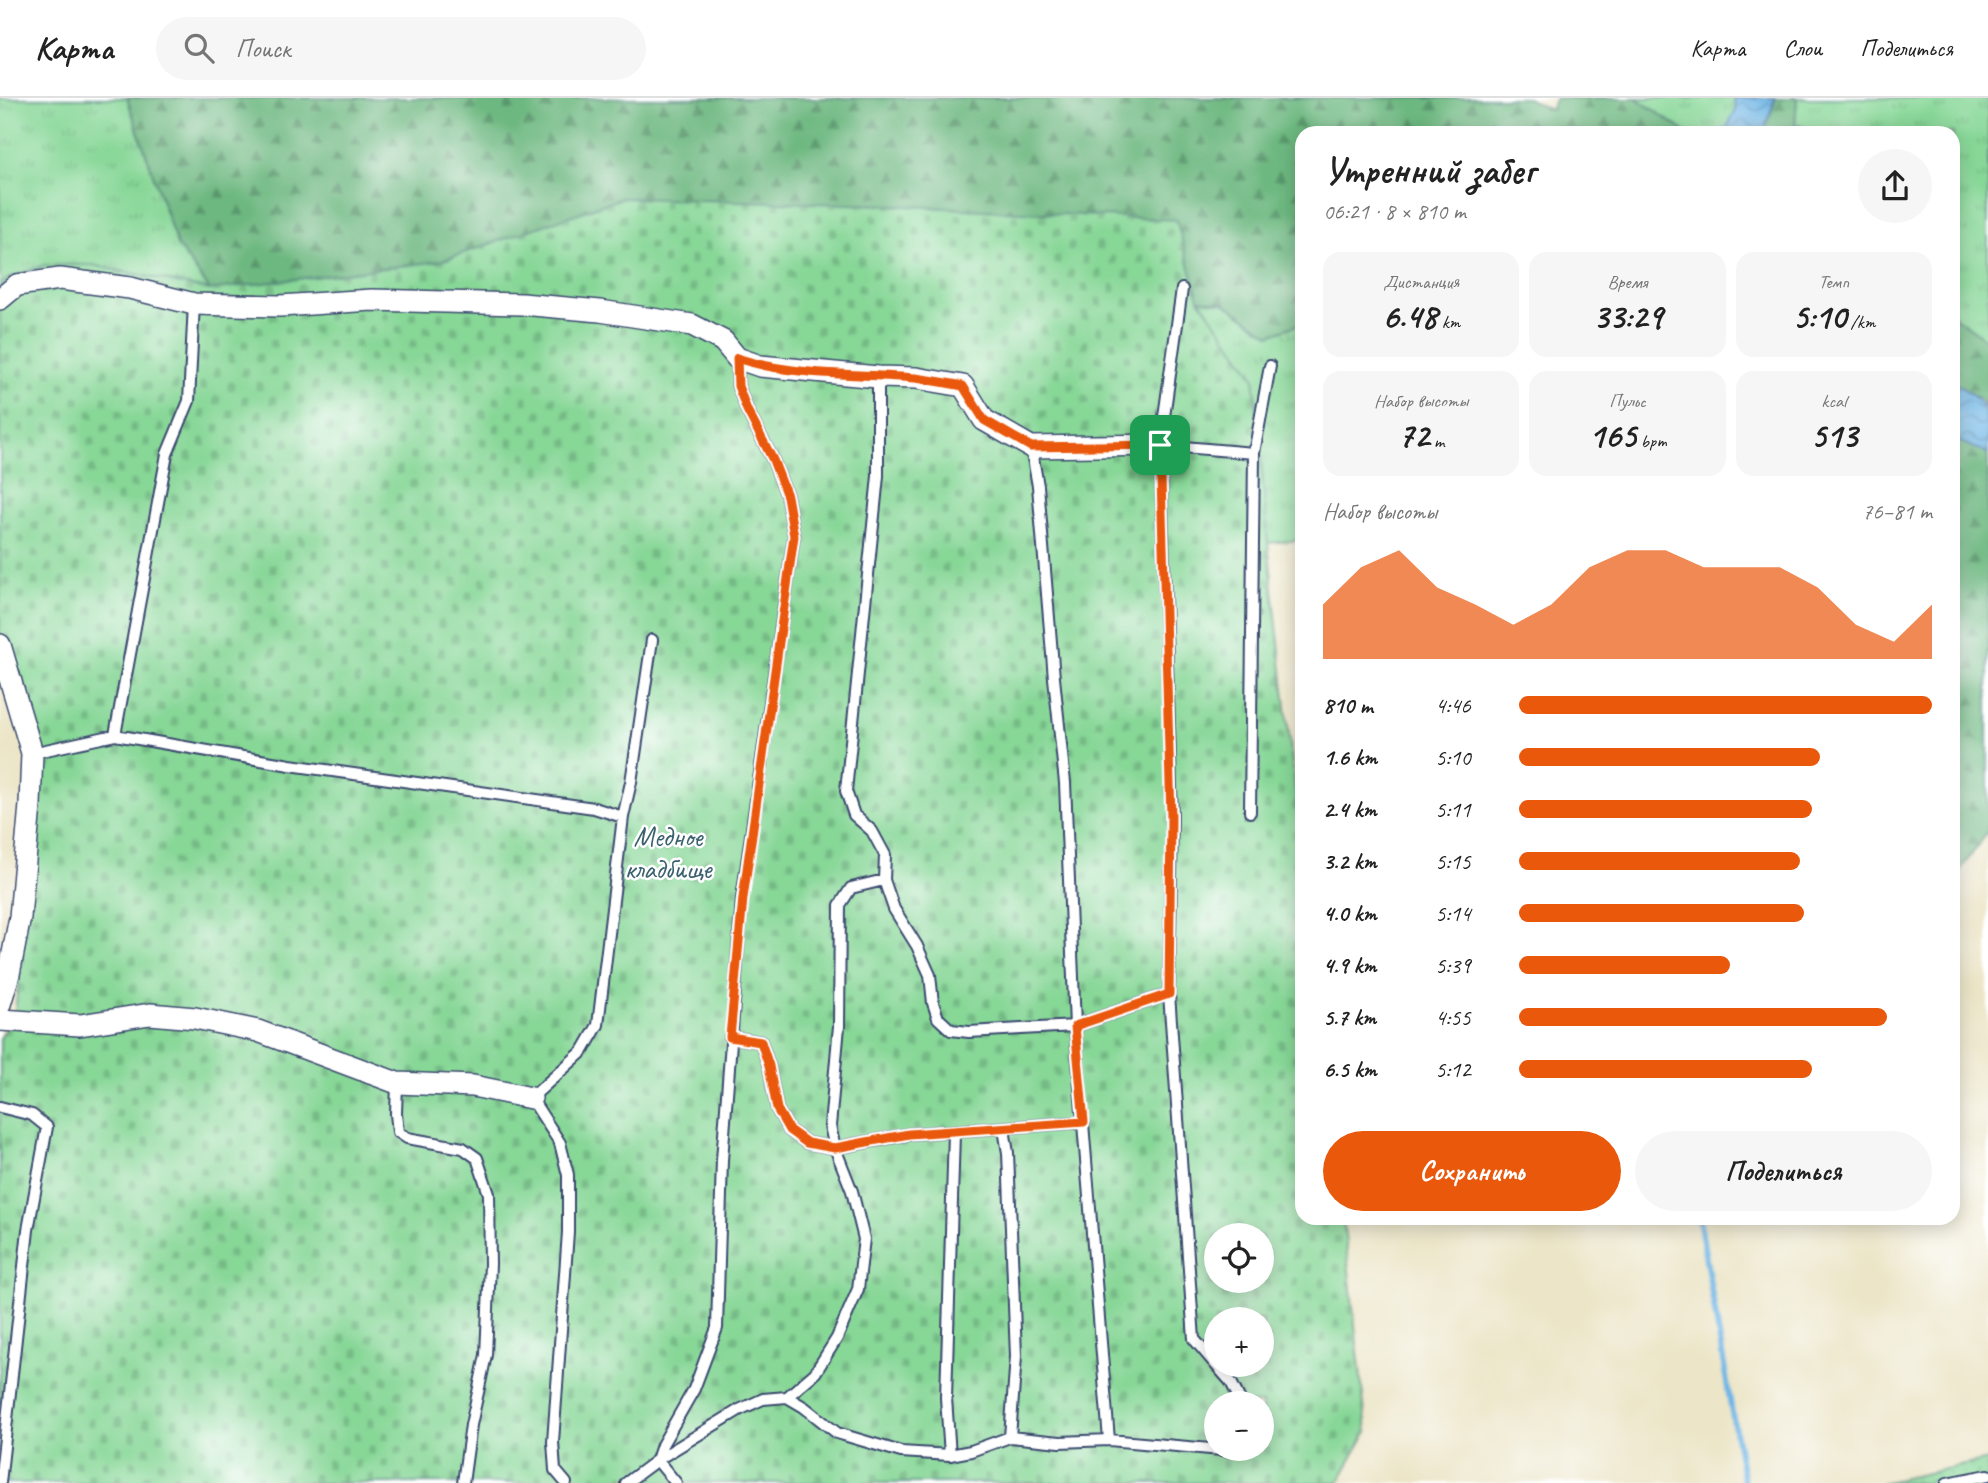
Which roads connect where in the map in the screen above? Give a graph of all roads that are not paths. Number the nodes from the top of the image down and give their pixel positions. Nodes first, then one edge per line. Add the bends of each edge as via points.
1 (1182, 289) dead end
2 (0, 299) edge
3 (194, 304) junction
4 (737, 358) junction
5 (1270, 366) dead end
6 (878, 377) junction
7 (1160, 445) junction
8 (1031, 447) junction
9 (1254, 453) junction
10 (652, 640) dead end
11 (0, 645) edge
12 (115, 735) junction
13 (32, 753) junction
14 (1250, 812) dead end
15 (623, 817) junction
16 (884, 880) junction
17 (1169, 994) junction
18 (0, 1004) edge
19 (0, 1020) edge
20 (1075, 1026) junction
21 (730, 1037) junction
22 (397, 1083) junction
23 (530, 1098) junction
24 (0, 1107) edge
25 (1084, 1122) junction
26 (1004, 1129) junction
27 (954, 1133) junction
28 (835, 1148) junction
29 (1204, 1351) edge
30 (787, 1397) junction
31 (1010, 1437) junction
32 (1110, 1440) junction
33 (1204, 1448) edge
34 (950, 1455) junction
35 (657, 1460) junction
36 (1988, 1475) edge
37 (0, 1483) edge
38 (463, 1483) edge
39 (566, 1483) edge
40 (626, 1483) edge
41 (676, 1483) edge
42 (1947, 1483) edge

1 - 7 lane
2 - 3 street via 17,285 60,279 130,288
3 - 4 street via 280,306 372,300 600,311 692,325 723,341
3 - 12 lane via 189,401 167,454
4 - 6 street via 760,366
4 - 21 lane via 738,386 787,496 794,536 743,898
5 - 9 lane
6 - 8 street via 963,386 984,420
6 - 16 lane via 878,476 846,791 854,815 872,831 885,855
7 - 8 street
7 - 9 lane
7 - 17 lane via 1171,817
8 - 20 lane via 1065,783
9 - 14 lane
10 - 15 lane
11 - 13 street
12 - 13 lane
12 - 15 lane via 594,808
13 - 18 street via 20,918
15 - 23 lane via 598,1025 583,1051
16 - 20 lane via 894,909 930,975 938,1017 951,1030
16 - 28 lane via 851,888 840,905 839,1026 830,1126
17 - 20 lane
17 - 29 lane via 1194,1339
19 - 22 street via 80,1025 150,1014 195,1018 258,1031
20 - 25 lane
21 - 28 lane via 761,1042 777,1109 789,1130 807,1143
21 - 35 lane via 717,1328 694,1389
22 - 23 street via 473,1086
22 - 38 lane via 398,1132 470,1153 477,1158 489,1194 486,1355
23 - 39 lane via 560,1143 568,1175 553,1442 555,1470
24 - 37 lane via 32,1115 47,1127 28,1230
25 - 26 lane
25 - 32 lane
26 - 27 lane
26 - 31 lane via 1016,1356
27 - 28 lane via 909,1134
27 - 34 lane via 946,1398
28 - 30 lane via 864,1240 858,1289 837,1338 815,1373
30 - 34 lane via 837,1433 901,1452
30 - 35 lane via 763,1399 739,1410
31 - 32 lane
31 - 34 lane
32 - 33 lane
35 - 40 lane
35 - 41 lane
36 - 42 lane

